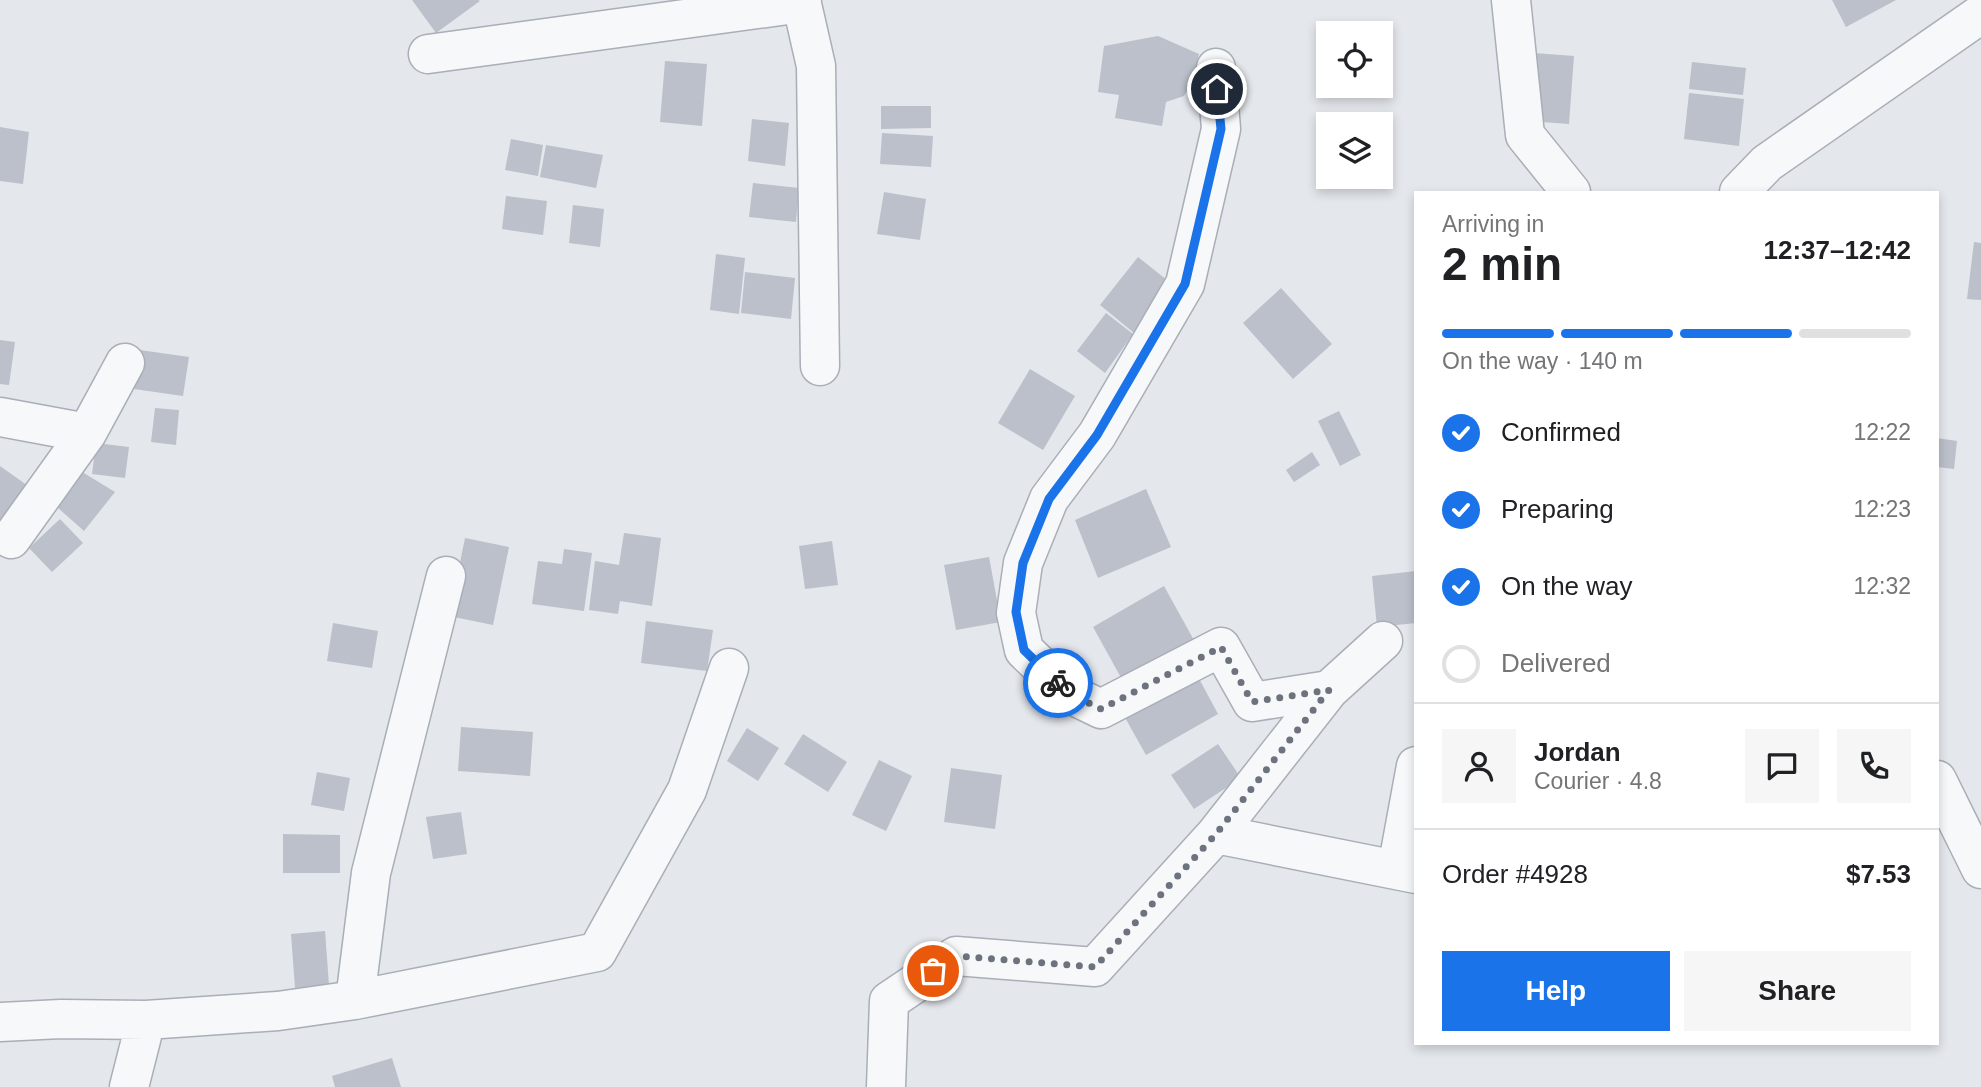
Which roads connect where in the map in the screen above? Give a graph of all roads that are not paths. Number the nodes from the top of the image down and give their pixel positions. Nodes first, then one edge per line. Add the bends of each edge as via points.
1 (1511, 0) edge
2 (801, 1) edge
3 (1981, 15) edge
4 (428, 54) dead end
5 (1216, 68) dead end
6 (1570, 191) edge
7 (1740, 191) edge
8 (125, 363) dead end
9 (820, 366) dead end
10 (0, 417) edge
11 (87, 433) junction
12 (11, 539) dead end
13 (446, 576) dead end
14 (1383, 641) dead end
15 (729, 668) dead end
16 (1329, 690) junction
17 (1939, 784) edge
18 (1414, 787) edge
19 (1216, 834) junction
20 (1981, 869) edge
21 (1406, 871) edge
22 (355, 1000) junction
23 (146, 1020) junction
24 (0, 1022) edge
25 (129, 1087) edge
26 (886, 1087) edge

1 - 6 street via 1525,135
2 - 4 street
2 - 9 street via 816,66
3 - 7 street via 1767,163
5 - 16 street via 1221,129 1185,284 1097,435 1049,499 1023,563 1016,612 1024,650 1068,693 1101,709 1221,647 1252,702
8 - 11 street
10 - 11 street
11 - 12 street
13 - 22 street via 371,873
14 - 16 street
15 - 22 street via 687,790 597,952
16 - 19 street
17 - 20 street
18 - 21 street
19 - 21 street
19 - 26 street via 1095,967 956,956 889,1001
22 - 23 street via 278,1011
23 - 24 street
23 - 25 street

